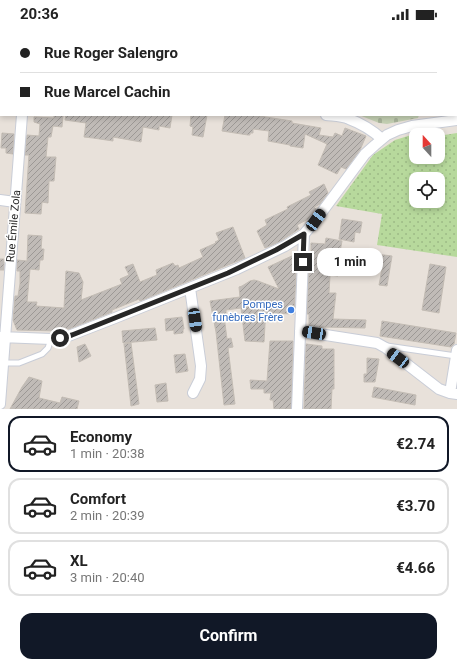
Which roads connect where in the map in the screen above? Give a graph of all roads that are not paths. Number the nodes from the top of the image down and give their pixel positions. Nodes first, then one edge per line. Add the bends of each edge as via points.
1 (22, 116) edge
2 (332, 116) edge
3 (457, 120) edge
4 (382, 140) junction
5 (0, 200) edge
6 (16, 202) junction
7 (304, 234) junction
8 (190, 288) junction
9 (300, 331) junction
10 (2, 337) edge
11 (52, 338) junction
12 (382, 346) junction
13 (456, 353) edge
14 (3, 363) junction
15 (193, 393) dead end
16 (453, 393) edge
17 (0, 404) edge
18 (297, 409) edge

1 - 6 street, Rue Émile Zola
2 - 4 street via 353,121
3 - 4 street via 412,126 387,135
4 - 7 street via 365,154
5 - 6 street
6 - 10 street, Rue Émile Zola
7 - 8 street via 237,269
7 - 9 street
8 - 11 street via 72,335
8 - 15 street via 201,366 200,379
9 - 12 street
9 - 18 street
10 - 11 street
10 - 14 street, Rue Émile Zola
11 - 14 lane via 42,354 19,363
12 - 13 lane
12 - 16 street via 439,389
13 - 16 street
14 - 17 street, Rue Émile Zola

